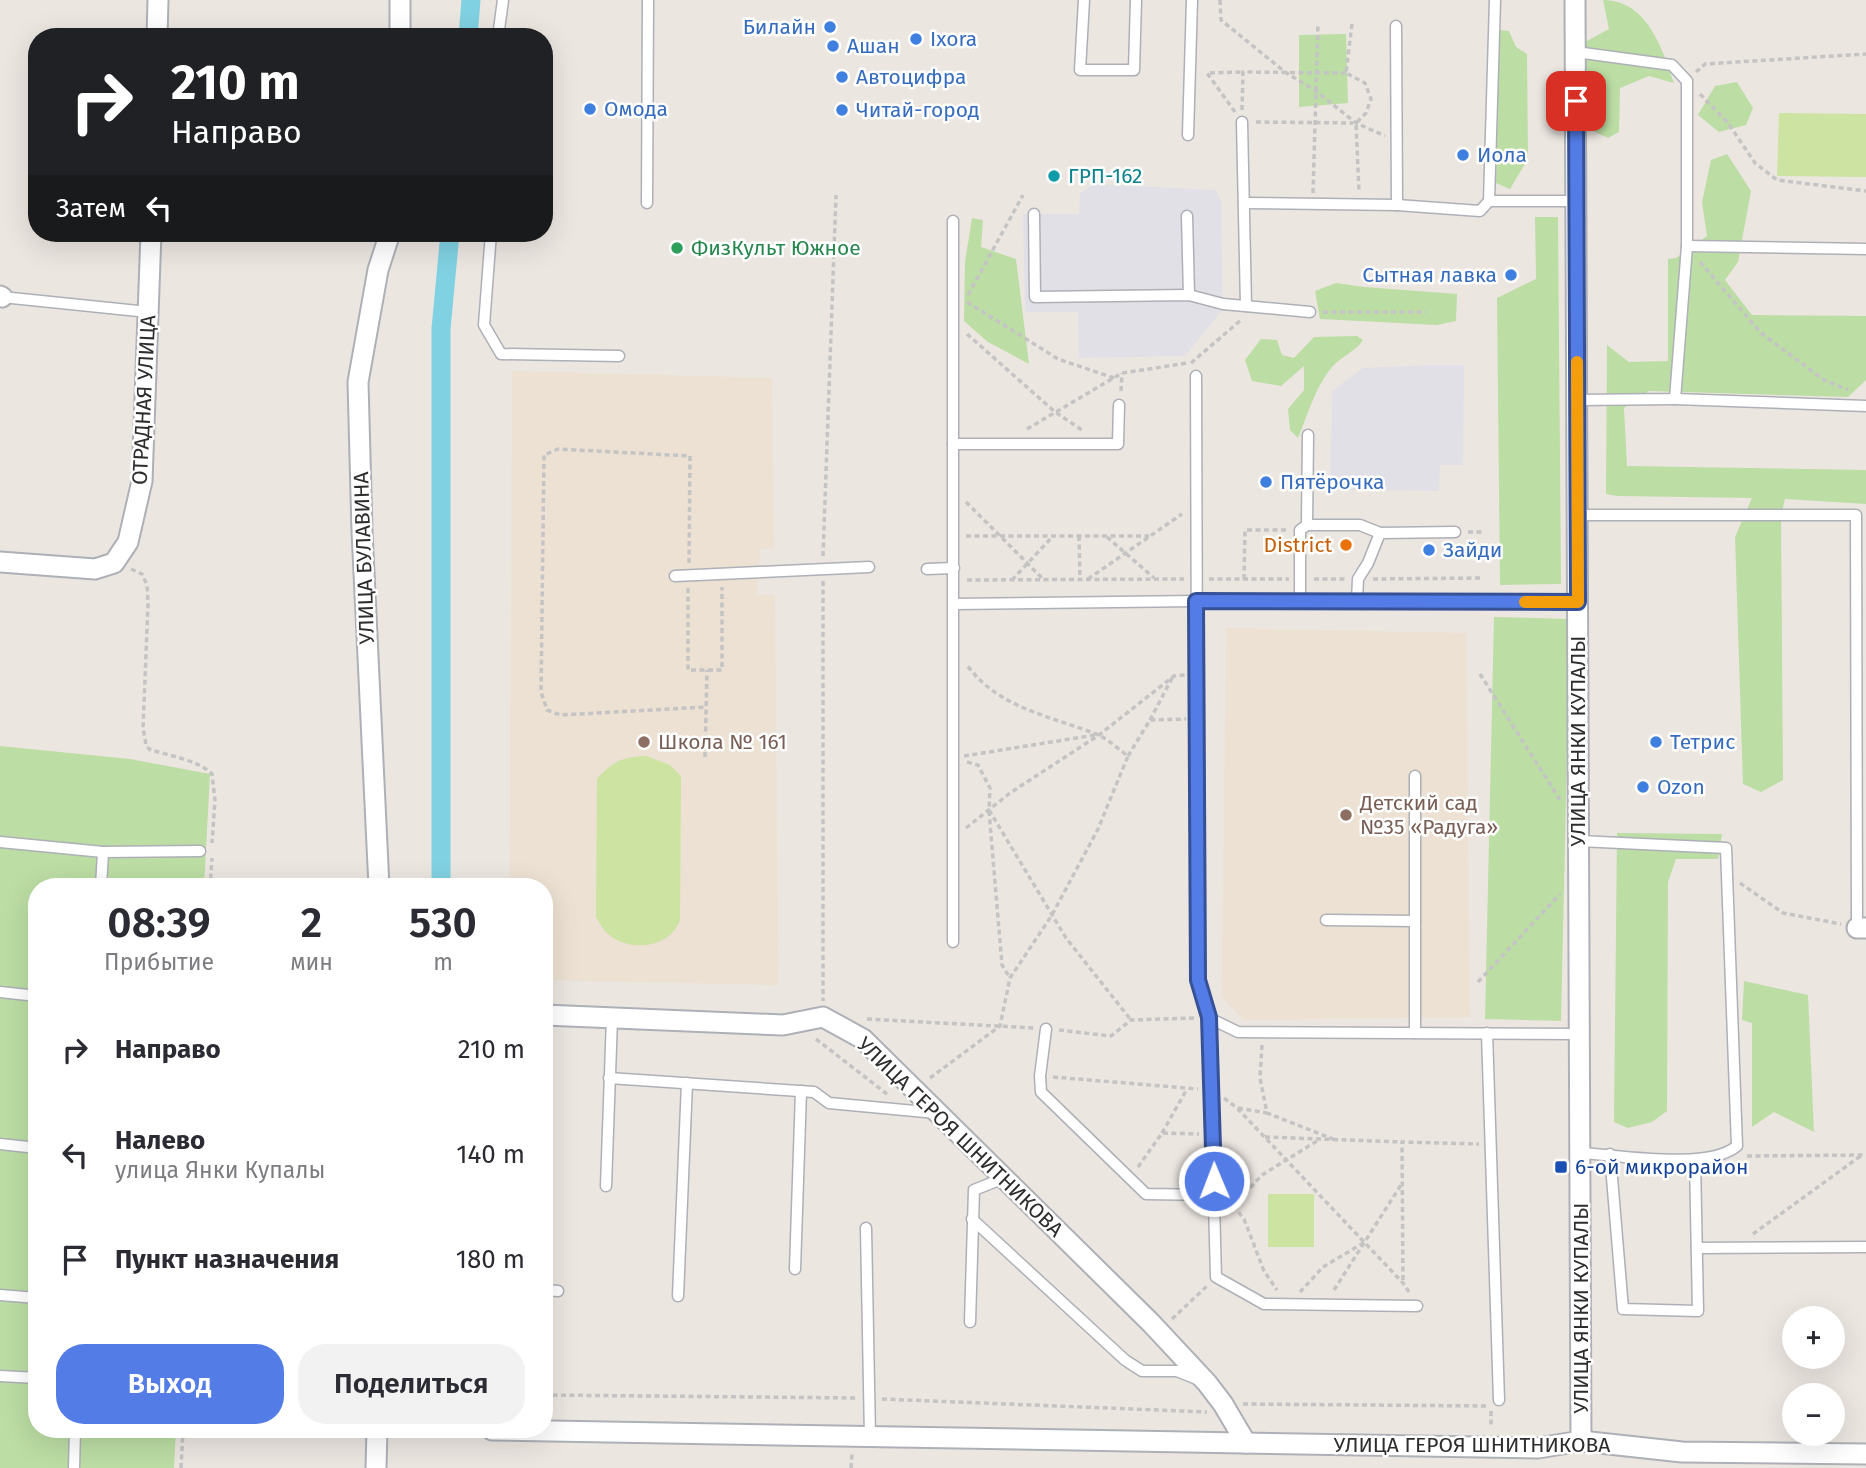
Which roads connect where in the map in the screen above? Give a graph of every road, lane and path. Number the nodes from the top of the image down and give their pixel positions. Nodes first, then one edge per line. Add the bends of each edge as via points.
1 (158, 0) edge
2 (400, 0) edge
3 (503, 0) edge
4 (648, 0) edge
5 (1084, 0) edge
6 (1136, 0) edge
7 (1192, 0) edge
8 (1220, 0) edge
9 (1496, 0) edge
10 (1576, 0) edge
11 (1318, 23) dead end
12 (1352, 24) dead end
13 (1396, 26) dead end
14 (157, 28) edge
15 (400, 28) edge
16 (499, 28) edge
17 (1576, 52) junction
18 (1866, 54) edge
19 (1243, 72) junction
20 (1285, 72) junction
21 (1317, 73) junction
22 (1346, 73) junction
23 (1687, 81) junction
24 (1316, 91) junction
25 (1242, 120) junction
26 (1314, 123) junction
27 (1356, 123) junction
28 (1188, 135) dead end
29 (1396, 141) junction
30 (1866, 191) edge
31 (836, 195) dead end
32 (1023, 195) dead end
33 (1489, 201) junction
34 (1576, 201) junction
35 (647, 203) dead end
36 (1245, 203) junction
37 (1313, 204) junction
38 (1360, 205) junction
39 (1397, 205) junction
40 (1034, 214) dead end
41 (1187, 216) dead end
42 (953, 221) dead end
43 (151, 242) edge
44 (387, 242) edge
45 (490, 242) edge
46 (1687, 246) junction
47 (1866, 249) edge
48 (953, 293) junction
49 (1189, 295) junction
50 (1, 297) edge
51 (965, 301) junction
52 (1250, 307) junction
53 (148, 312) junction
54 (1310, 312) joint
55 (1426, 312) dead end
56 (953, 322) junction
57 (619, 356) dead end
58 (1122, 373) junction
59 (1196, 376) dead end
60 (1114, 377) junction
61 (1856, 394) dead end
62 (1675, 399) junction
63 (1577, 400) junction
64 (1119, 404) joint
65 (1866, 406) edge
66 (1055, 412) junction
67 (1308, 435) dead end
68 (953, 444) junction
69 (1001, 444) junction
70 (1101, 444) junction
71 (954, 490) junction
72 (1196, 506) junction
73 (1861, 514) edge
74 (1577, 516) junction
75 (1303, 527) junction
76 (1380, 533) junction
77 (1455, 533) dead end
78 (1001, 536) junction
79 (1054, 536) junction
80 (1079, 536) junction
81 (1105, 536) junction
82 (1149, 536) junction
83 (954, 537) junction
84 (1125, 553) junction
85 (0, 562) edge
86 (114, 563) junction
87 (1028, 563) junction
88 (869, 568) dead end
89 (954, 568) junction
90 (927, 569) dead end
91 (823, 571) junction
92 (722, 574) junction
93 (675, 576) dead end
94 (688, 576) junction
95 (1483, 578) dead end
96 (1080, 579) junction
97 (1088, 579) junction
98 (1156, 579) junction
99 (1196, 579) junction
100 (1244, 579) junction
101 (1301, 579) junction
102 (1358, 579) junction
103 (954, 580) junction
104 (1012, 580) junction
105 (1044, 580) junction
106 (1196, 601) junction
107 (1300, 601) junction
108 (1357, 601) junction
109 (1578, 602) junction
110 (954, 604) junction
111 (954, 646) junction
112 (707, 670) junction
113 (1197, 674) junction
114 (1480, 674) dead end
115 (1174, 676) junction
116 (706, 707) junction
117 (1197, 718) junction
118 (1150, 720) junction
119 (1099, 735) junction
120 (1128, 756) junction
121 (705, 757) dead end
122 (954, 757) junction
123 (1415, 776) dead end
124 (1564, 806) dead end
125 (989, 810) junction
126 (953, 837) junction
127 (1579, 841) junction
128 (0, 842) edge
129 (200, 851) dead end
130 (103, 852) junction
131 (1579, 873) junction
132 (1727, 873) junction
133 (102, 878) edge
134 (211, 878) edge
135 (379, 878) edge
136 (1052, 915) junction
137 (1326, 920) dead end
138 (1415, 921) junction
139 (1862, 928) edge
140 (953, 942) dead end
141 (1010, 978) junction
142 (1478, 982) dead end
143 (0, 992) edge
144 (28, 995) edge
145 (553, 1015) edge
146 (823, 1017) junction
147 (1209, 1017) junction
148 (612, 1018) junction
149 (858, 1019) dead end
150 (1131, 1020) junction
151 (1000, 1026) junction
152 (1046, 1029) junction
153 (1262, 1032) junction
154 (1415, 1033) junction
155 (1487, 1034) junction
156 (1580, 1034) junction
157 (804, 1039) dead end
158 (1040, 1076) junction
159 (610, 1078) junction
160 (687, 1083) junction
161 (1211, 1088) junction
162 (915, 1089) junction
163 (1187, 1090) junction
164 (801, 1091) junction
165 (1237, 1108) junction
166 (908, 1111) junction
167 (1267, 1113) junction
168 (940, 1114) junction
169 (1162, 1133) junction
170 (1213, 1135) junction
171 (1265, 1137) junction
172 (1319, 1140) junction
173 (1338, 1141) junction
174 (1402, 1142) junction
175 (0, 1144) edge
176 (1481, 1144) dead end
177 (28, 1146) edge
178 (1580, 1153) junction
179 (1610, 1154) junction
180 (1727, 1154) junction
181 (1864, 1156) edge
182 (1287, 1160) junction
183 (1695, 1160) junction
184 (1004, 1178) junction
185 (1131, 1178) junction
186 (1214, 1181) junction
187 (1402, 1183) junction
188 (606, 1186) dead end
189 (1214, 1195) junction
190 (972, 1219) junction
191 (866, 1228) dead end
192 (1365, 1242) junction
193 (1866, 1247) edge
194 (1697, 1248) junction
195 (1734, 1248) junction
196 (795, 1269) dead end
197 (1216, 1277) junction
198 (1403, 1283) junction
199 (553, 1291) edge
200 (558, 1291) dead end
201 (0, 1294) edge
202 (678, 1296) dead end
203 (28, 1297) edge
204 (1288, 1304) junction
205 (1325, 1305) junction
206 (1417, 1306) joint
207 (970, 1322) dead end
208 (1158, 1332) junction
209 (0, 1376) edge
210 (28, 1378) edge
211 (1207, 1383) junction
212 (553, 1395) edge
213 (869, 1398) junction
214 (1499, 1400) dead end
215 (1223, 1404) junction
216 (553, 1431) edge
217 (870, 1437) junction
218 (75, 1438) edge
219 (183, 1438) edge
220 (377, 1438) edge
221 (1581, 1441) junction
222 (1246, 1443) junction
223 (1491, 1447) junction
224 (1866, 1454) edge
225 (1682, 1460) edge
226 (74, 1468) edge
227 (181, 1468) edge
228 (376, 1468) edge

1 - 14 street
2 - 15 street
3 - 16 lane
4 - 35 lane
5 - 6 lane via 1080,70 1135,70
7 - 28 lane
8 - 20 path via 1222,20
9 - 33 lane
10 - 17 street, УЛИЦА ЯНКИ КУПАЛЫ
11 - 21 path
12 - 22 path
13 - 29 lane
17 - 23 lane via 1672,65
17 - 34 street, УЛИЦА ЯНКИ КУПАЛЫ
18 - 23 path via 1705,64
19 - 20 path
19 - 25 path
19 - 25 path via 1208,73
20 - 21 path
20 - 24 path
21 - 22 path
21 - 24 path
22 - 27 path via 1365,83 1371,99
23 - 30 path via 1728,123 1755,163 1777,180
23 - 46 lane
24 - 26 path
24 - 27 path
25 - 26 path
25 - 36 lane
26 - 27 path
26 - 37 path
27 - 29 path
27 - 38 path
29 - 39 lane
31 - 91 path
32 - 51 path
33 - 34 lane
33 - 39 lane via 1480,211
34 - 63 street, УЛИЦА ЯНКИ КУПАЛЫ
36 - 37 lane
36 - 52 lane
37 - 38 lane
38 - 39 lane
40 - 49 lane via 1035,297
41 - 49 lane
42 - 48 lane
43 - 53 street, ОТРАДНАЯ УЛИЦА
44 - 135 street, УЛИЦА БУЛАВИНА via 358,382
45 - 57 lane via 484,325 502,354
46 - 47 lane
46 - 61 path via 1761,333 1824,380
46 - 62 lane
48 - 51 path
48 - 56 lane
49 - 52 lane
50 - 53 lane
51 - 56 path
51 - 60 path via 1058,359
52 - 54 lane
52 - 58 path via 1191,363
53 - 86 street, ОТРАДНАЯ УЛИЦА via 142,481 128,542
54 - 55 path
56 - 66 path
56 - 68 lane
58 - 60 path
58 - 64 path
59 - 72 lane
60 - 66 path
62 - 63 lane
62 - 65 lane
63 - 74 street, УЛИЦА ЯНКИ КУПАЛЫ
64 - 70 lane via 1118,444
66 - 69 path
66 - 70 path
67 - 75 lane
68 - 69 lane
68 - 71 lane
69 - 70 lane
71 - 78 path
71 - 83 lane
72 - 82 path
72 - 99 lane
73 - 74 lane
73 - 139 lane
74 - 109 street, УЛИЦА ЯНКИ КУПАЛЫ
75 - 76 lane via 1360,525
75 - 100 path via 1245,530
75 - 101 lane
76 - 77 lane
76 - 102 lane
78 - 79 path
78 - 83 path
78 - 87 path
79 - 80 path
79 - 87 path
80 - 81 path
80 - 96 path
81 - 82 path
81 - 84 path
82 - 84 path
83 - 89 lane
84 - 97 path
84 - 98 path
85 - 86 street via 74,569
86 - 134 path via 142,573 147,585 142,728 146,745 202,764 212,774
87 - 104 path
87 - 105 path
88 - 91 lane
89 - 90 lane
89 - 103 lane
91 - 92 lane
91 - 146 path
92 - 94 lane
92 - 112 path via 722,670
93 - 94 lane
94 - 112 path via 688,670
94 - 116 path via 690,456 558,449 544,455 541,692 547,710 560,715
95 - 102 path
96 - 97 path
96 - 105 path
97 - 98 path
98 - 99 path
99 - 100 path
99 - 106 lane
100 - 101 path
101 - 102 path
101 - 107 lane
102 - 108 lane
103 - 104 path
103 - 110 lane
104 - 105 path
106 - 107 lane
106 - 110 lane
106 - 113 lane
107 - 108 lane
108 - 109 lane
109 - 127 street, УЛИЦА ЯНКИ КУПАЛЫ
110 - 111 lane
111 - 119 path via 972,672 1001,698
111 - 122 lane
112 - 116 path
113 - 115 path
113 - 117 lane
114 - 124 path
115 - 118 path
115 - 119 path
116 - 121 path
117 - 118 path
117 - 147 lane via 1198,980
118 - 120 path
119 - 120 path
119 - 122 path
119 - 125 path
120 - 136 path via 1098,829
122 - 125 path via 978,765 990,788
122 - 126 lane
123 - 138 lane
125 - 126 path
125 - 136 path
125 - 141 path via 1002,965
126 - 140 lane
127 - 131 street, УЛИЦА ЯНКИ КУПАЛЫ
127 - 132 lane via 1726,848
128 - 130 lane
129 - 130 lane
130 - 133 lane
131 - 142 path
131 - 156 street, УЛИЦА ЯНКИ КУПАЛЫ
132 - 139 path via 1783,913
132 - 180 lane via 1737,1146
136 - 141 path
136 - 150 path
137 - 138 lane
138 - 154 lane
141 - 151 path
143 - 144 lane
145 - 148 street
146 - 148 street via 782,1025
146 - 162 street, УЛИЦА ГЕРОЯ ШНИТНИКОВА via 863,1039
147 - 150 path
147 - 153 lane via 1238,1032
147 - 161 lane
148 - 159 lane
149 - 151 path
150 - 152 path via 1111,1036
151 - 152 path
151 - 162 path
152 - 158 lane
153 - 154 lane
153 - 167 path via 1260,1078
154 - 155 lane
155 - 156 lane
155 - 214 lane
156 - 178 street, УЛИЦА ЯНКИ КУПАЛЫ
157 - 166 path via 818,1040
158 - 163 path
158 - 185 lane via 1041,1092
159 - 160 lane
159 - 188 lane
160 - 164 lane
160 - 202 lane
161 - 163 path
161 - 165 path
161 - 170 lane
162 - 168 street, УЛИЦА ГЕРОЯ ШНИТНИКОВА
163 - 169 path
164 - 166 lane via 814,1091 829,1104
164 - 196 lane
165 - 167 path
165 - 171 path
166 - 168 lane
167 - 173 path
168 - 184 street, УЛИЦА ГЕРОЯ ШНИТНИКОВА
169 - 170 path
169 - 185 path
170 - 186 lane
171 - 172 path
171 - 182 path
172 - 173 path
172 - 182 path
173 - 174 path
174 - 176 path
174 - 187 path
175 - 177 lane
178 - 179 lane
178 - 221 street, УЛИЦА ЯНКИ КУПАЛЫ
179 - 183 lane
179 - 194 lane via 1623,1309 1698,1311
180 - 181 path
180 - 183 lane
181 - 195 path
182 - 186 path via 1251,1187
182 - 192 path
183 - 194 lane
184 - 190 lane via 974,1190
184 - 208 street, УЛИЦА ГЕРОЯ ШНИТНИКОВА
185 - 189 lane via 1146,1194
186 - 189 lane
186 - 204 path via 1244,1219 1264,1271
187 - 192 path
187 - 198 path
189 - 197 lane
190 - 207 lane
190 - 211 lane via 1125,1360 1142,1371 1177,1371
191 - 213 lane
192 - 198 path
192 - 204 path via 1323,1267
192 - 205 path
193 - 195 lane
194 - 195 lane
197 - 204 lane via 1264,1304
197 - 208 path
198 - 206 path
199 - 200 lane
201 - 203 lane
204 - 205 lane
205 - 206 lane
208 - 211 street, УЛИЦА ГЕРОЯ ШНИТНИКОВА
209 - 210 lane
211 - 215 street, УЛИЦА ГЕРОЯ ШНИТНИКОВА
212 - 213 path
213 - 215 path via 1211,1412
213 - 217 lane
215 - 222 street, УЛИЦА ГЕРОЯ ШНИТНИКОВА
215 - 223 path via 1491,1406
216 - 217 street, УЛИЦА ГЕРОЯ ШНИТНИКОВА
217 - 222 street, УЛИЦА ГЕРОЯ ШНИТНИКОВА
218 - 226 lane
219 - 227 path
220 - 228 street
221 - 223 street, УЛИЦА ГЕРОЯ ШНИТНИКОВА via 1538,1448
221 - 225 street, УЛИЦА ГЕРОЯ ШНИТНИКОВА
222 - 223 street, УЛИЦА ГЕРОЯ ШНИТНИКОВА
224 - 225 street, УЛИЦА ГЕРОЯ ШНИТНИКОВА

